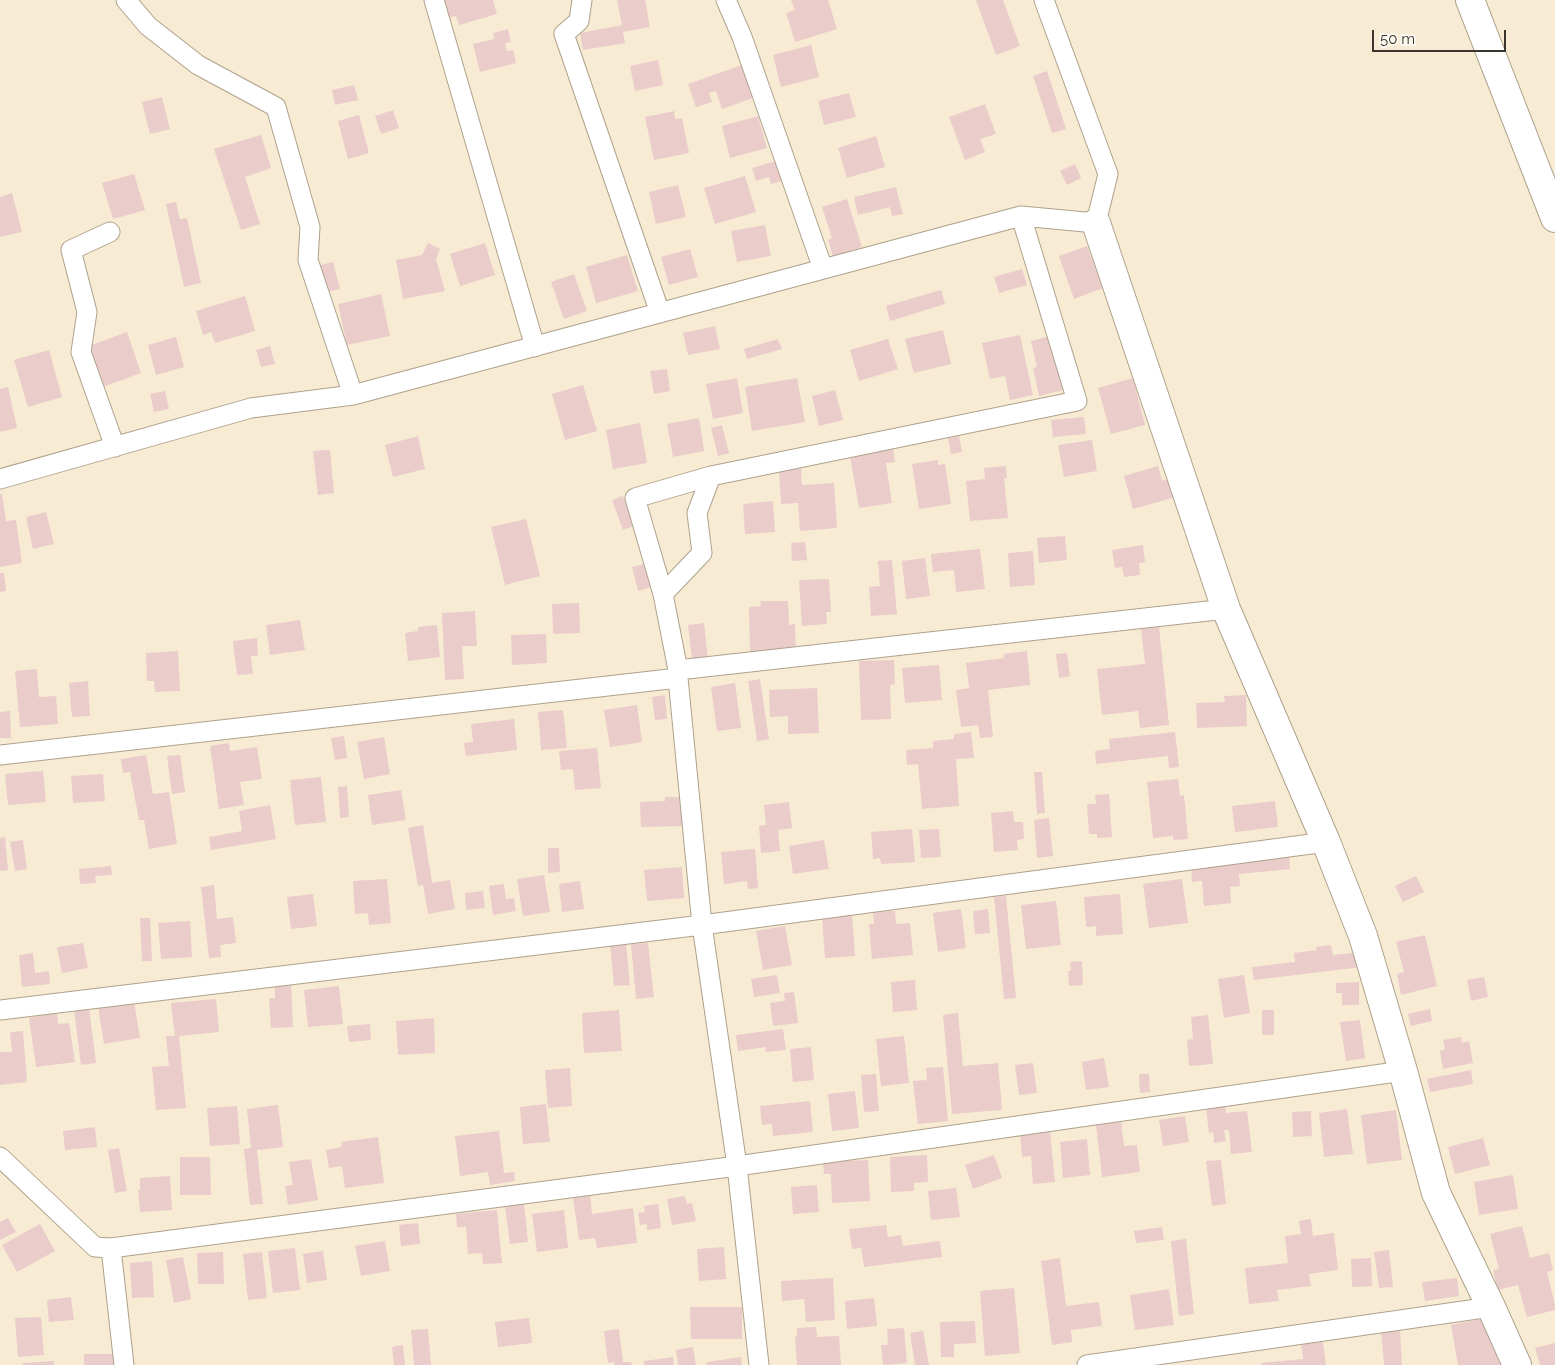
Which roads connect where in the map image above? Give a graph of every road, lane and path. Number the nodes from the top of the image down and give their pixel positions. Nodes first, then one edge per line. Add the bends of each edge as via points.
1 (126, 0) edge
2 (434, 0) edge
3 (582, 0) edge
4 (726, 0) edge
5 (1044, 0) edge
6 (1470, 0) edge
7 (1021, 216) junction
8 (1555, 218) edge
9 (1096, 223) junction
10 (110, 232) dead end
11 (823, 269) junction
12 (660, 314) junction
13 (535, 347) junction
14 (353, 395) junction
15 (115, 447) junction
16 (711, 476) junction
17 (0, 479) edge
18 (663, 594) junction
19 (1226, 609) junction
20 (678, 674) junction
21 (0, 755) edge
22 (1326, 842) junction
23 (702, 925) junction
24 (0, 1010) edge
25 (1403, 1071) junction
26 (0, 1157) edge
27 (738, 1166) junction
28 (111, 1248) junction
29 (1491, 1307) junction
30 (124, 1365) edge
31 (759, 1365) edge
32 (1087, 1365) edge
33 (1517, 1365) edge

1 - 14 street via 148,26 198,65 276,107 310,227 308,260
2 - 13 street
3 - 12 street via 579,21 564,34
4 - 11 street via 742,37
5 - 9 street via 1108,174
6 - 8 street
7 - 9 street
7 - 11 street
7 - 16 street via 1076,401
9 - 19 street
10 - 15 street via 71,250 86,312 81,352
11 - 12 street
12 - 13 street
13 - 14 street
14 - 15 street via 251,408
15 - 17 street
16 - 18 street via 697,513 702,553
16 - 18 street via 635,498
18 - 20 street
19 - 20 street
19 - 22 street
20 - 21 street
20 - 23 street
22 - 23 street
22 - 25 street via 1363,936
23 - 24 street
23 - 27 street
25 - 27 street
25 - 29 street via 1436,1193
26 - 28 street via 95,1247
27 - 28 street
27 - 31 street
28 - 30 street
29 - 32 street
29 - 33 street

